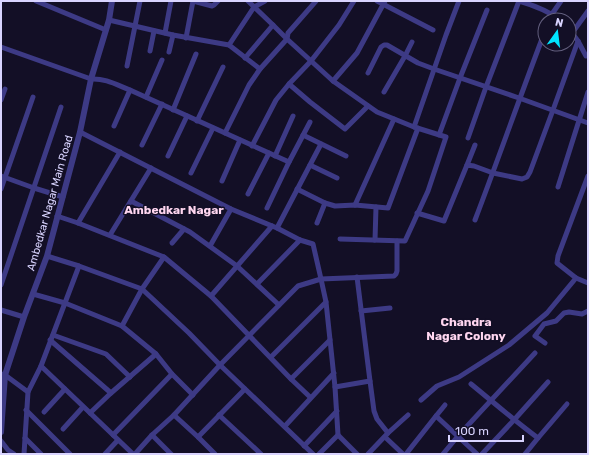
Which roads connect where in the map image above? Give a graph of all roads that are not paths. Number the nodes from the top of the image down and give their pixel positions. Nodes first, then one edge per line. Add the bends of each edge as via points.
1 (36, 1) edge
2 (112, 1) edge
3 (140, 1) edge
4 (171, 1) edge
5 (193, 1) edge
6 (218, 1) edge
7 (248, 1) edge
8 (265, 1) edge
9 (316, 1) edge
10 (354, 1) edge
11 (377, 1) edge
12 (459, 1) edge
13 (519, 1) edge
14 (561, 1) edge
15 (526, 2) edge
16 (384, 3) edge
17 (254, 7) junction
18 (487, 10) dead end
19 (548, 12) edge
20 (553, 12) edge
21 (588, 12) edge
22 (109, 20) junction
23 (273, 25) junction
24 (577, 26) edge
25 (135, 27) junction
26 (106, 30) junction
27 (433, 30) dead end
28 (154, 31) junction
29 (165, 33) junction
30 (174, 36) junction
31 (186, 38) junction
32 (287, 39) junction
33 (578, 41) joint
34 (412, 42) dead end
35 (229, 45) junction
36 (1, 48) edge
37 (150, 51) dead end
38 (169, 52) dead end
39 (537, 52) edge
40 (196, 54) dead end
41 (405, 56) junction
42 (586, 56) dead end
43 (245, 58) junction
44 (162, 60) dead end
45 (311, 61) junction
46 (127, 66) dead end
47 (223, 67) dead end
48 (434, 69) junction
49 (260, 70) junction
50 (368, 73) dead end
51 (460, 78) junction
52 (91, 79) junction
53 (333, 81) junction
54 (289, 84) junction
55 (486, 87) junction
56 (5, 89) dead end
57 (130, 90) junction
58 (384, 92) dead end
59 (588, 92) edge
60 (33, 97) dead end
61 (146, 97) junction
62 (519, 98) junction
63 (1, 100) edge
64 (162, 104) junction
65 (61, 106) dead end
66 (368, 106) junction
67 (173, 110) junction
68 (553, 110) junction
69 (187, 116) junction
70 (293, 116) dead end
71 (394, 119) junction
72 (579, 120) junction
73 (197, 121) junction
74 (310, 122) dead end
75 (588, 123) edge
76 (114, 126) dead end
77 (416, 127) junction
78 (213, 128) junction
79 (80, 132) junction
80 (225, 133) junction
81 (303, 135) junction
82 (439, 135) junction
83 (468, 138) dead end
84 (240, 140) junction
85 (320, 144) junction
86 (142, 145) dead end
87 (475, 145) dead end
88 (252, 146) junction
89 (120, 152) junction
90 (269, 153) junction
91 (168, 156) dead end
92 (276, 156) junction
93 (346, 156) dead end
94 (289, 162) junction
95 (310, 165) junction
96 (468, 165) junction
97 (151, 168) junction
98 (191, 173) dead end
99 (493, 173) junction
100 (588, 176) edge
101 (3, 177) edge
102 (337, 178) dead end
103 (222, 181) dead end
104 (558, 187) dead end
105 (34, 188) junction
106 (1, 189) edge
107 (298, 189) junction
108 (248, 194) dead end
109 (63, 196) junction
110 (131, 201) junction
111 (325, 203) junction
112 (355, 205) junction
113 (376, 207) junction
114 (267, 208) dead end
115 (231, 209) junction
116 (417, 213) junction
117 (58, 216) junction
118 (475, 220) dead end
119 (78, 222) junction
120 (317, 223) dead end
121 (275, 227) junction
122 (184, 229) junction
123 (110, 236) junction
124 (340, 238) dead end
125 (300, 240) junction
126 (375, 240) junction
127 (397, 241) junction
128 (172, 243) dead end
129 (210, 246) junction
130 (47, 256) junction
131 (164, 257) junction
132 (79, 266) junction
133 (238, 266) junction
134 (357, 278) junction
135 (576, 278) junction
136 (321, 279) junction
137 (588, 283) edge
138 (257, 284) junction
139 (1, 285) edge
140 (142, 289) junction
141 (33, 294) junction
142 (211, 296) junction
143 (326, 302) junction
144 (65, 303) junction
145 (279, 305) junction
146 (390, 308) dead end
147 (1, 310) edge
148 (361, 311) junction
149 (588, 311) edge
150 (24, 317) junction
151 (122, 326) junction
152 (249, 336) junction
153 (52, 338) junction
154 (330, 340) junction
155 (545, 343) dead end
156 (535, 353) dead end
157 (156, 354) junction
158 (271, 357) junction
159 (220, 365) junction
160 (41, 366) junction
161 (334, 373) junction
162 (172, 374) junction
163 (3, 375) edge
164 (130, 377) junction
165 (291, 379) junction
166 (370, 381) junction
167 (548, 382) dead end
168 (471, 384) dead end
169 (335, 387) junction
170 (65, 389) junction
171 (245, 389) junction
172 (28, 392) junction
173 (111, 393) junction
174 (193, 394) junction
175 (310, 397) junction
176 (421, 400) dead end
177 (491, 401) junction
178 (567, 404) dead end
179 (445, 405) dead end
180 (83, 407) junction
181 (26, 410) junction
182 (337, 411) junction
183 (44, 412) dead end
184 (90, 413) junction
185 (174, 415) junction
186 (219, 415) junction
187 (408, 415) dead end
188 (436, 416) junction
189 (514, 420) junction
190 (285, 426) junction
191 (63, 429) dead end
192 (1, 432) edge
193 (113, 435) junction
194 (152, 435) junction
195 (338, 435) junction
196 (386, 435) junction
197 (458, 436) junction
198 (198, 437) junction
199 (24, 438) junction
200 (538, 438) junction
201 (118, 440) junction
202 (1, 441) edge
203 (304, 446) junction
204 (14, 454) edge
205 (24, 454) edge
206 (41, 454) edge
207 (70, 454) edge
208 (105, 454) edge
209 (134, 454) edge
210 (171, 454) edge
211 (215, 454) edge
212 (261, 454) edge
213 (313, 454) edge
214 (318, 454) edge
215 (358, 454) edge
216 (368, 454) edge
217 (405, 454) edge
218 (443, 454) edge
219 (477, 454) edge
220 (482, 454) edge
221 (525, 454) edge

1 - 26 street
2 - 22 street, Ambedkar Nagar Main Road
3 - 25 street
4 - 29 street
5 - 6 street via 212,6
5 - 31 street
7 - 17 street
8 - 17 street
9 - 32 street via 288,33
10 - 45 street
11 - 16 street
12 - 48 street
13 - 15 street
13 - 55 street
14 - 20 street
15 - 19 street
16 - 27 street
16 - 53 street via 357,52
17 - 23 street
17 - 35 street
18 - 51 street
21 - 24 street
22 - 25 street
22 - 26 street, Ambedkar Nagar Main Road
23 - 32 street
23 - 43 street
25 - 28 street
25 - 46 street
26 - 52 street, Ambedkar Nagar Main Road
28 - 29 street
28 - 37 street
29 - 30 street
30 - 31 street
30 - 38 street
31 - 35 street
32 - 45 street
32 - 49 street
33 - 42 street
33 - 68 street
34 - 41 street
35 - 43 street
36 - 52 street
39 - 62 street
40 - 67 street
41 - 48 street
41 - 50 street via 387,45 382,46
41 - 58 street
43 - 49 street
44 - 61 street
45 - 53 street
45 - 54 street
47 - 73 street
48 - 51 street
48 - 77 street
49 - 80 street
51 - 55 street
51 - 82 street
52 - 57 street via 98,78
52 - 79 street, Ambedkar Nagar Main Road
53 - 66 street
54 - 66 street via 345,129
54 - 88 street via 274,103
55 - 62 street
55 - 83 street
56 - 63 street
57 - 61 street
57 - 76 street
59 - 72 street
60 - 101 street
61 - 64 street
62 - 68 street
62 - 99 street
64 - 67 street
64 - 86 street
65 - 105 street
66 - 71 street
67 - 69 street
68 - 72 street
68 - 99 street via 527,177 522,179
69 - 73 street
69 - 91 street
70 - 92 street
71 - 77 street
71 - 112 street
72 - 75 street
72 - 104 street
73 - 78 street
74 - 81 street
77 - 82 street
77 - 113 street via 388,208
78 - 80 street
78 - 98 street
79 - 89 street
79 - 109 street, Ambedkar Nagar Main Road
80 - 84 street
81 - 85 street
81 - 94 street
82 - 116 street via 446,137 428,191
84 - 88 street
84 - 103 street
85 - 93 street
85 - 95 street
87 - 96 street
88 - 90 street
89 - 97 street
89 - 119 street
90 - 92 street
90 - 108 street
92 - 94 street
94 - 114 street
95 - 102 street
95 - 107 street
96 - 99 street
96 - 116 street via 444,221
97 - 110 street
97 - 115 street
99 - 118 street
100 - 135 street via 557,263
101 - 105 street
101 - 106 street
105 - 109 street
105 - 139 street
107 - 111 street
107 - 121 street
109 - 117 street, Ambedkar Nagar Main Road
110 - 122 street
110 - 123 street
111 - 112 street via 335,206
111 - 120 street
112 - 113 street
113 - 126 street
115 - 121 street
115 - 129 street
116 - 127 street via 405,241
117 - 119 street
117 - 130 street, Ambedkar Nagar Main Road
119 - 123 street
121 - 125 street
121 - 133 street
122 - 128 street
122 - 129 street
123 - 131 street
124 - 126 street
125 - 136 street via 312,244
125 - 138 street
126 - 127 street
127 - 134 street via 397,270 394,276
129 - 133 street
130 - 132 street
130 - 141 street, Ambedkar Nagar Main Road
131 - 140 street
131 - 142 street
132 - 140 street
132 - 144 street
133 - 138 street
133 - 142 street
134 - 136 street
134 - 148 street
135 - 137 street
135 - 176 street via 547,313 509,345 459,377 437,386
136 - 143 street
136 - 145 street via 298,286
138 - 145 street
140 - 151 street
140 - 159 street
141 - 144 street
141 - 150 street, Ambedkar Nagar Main Road
142 - 152 street
143 - 154 street
143 - 158 street
144 - 151 street
144 - 153 street
145 - 152 street
146 - 148 street
147 - 150 street
148 - 166 street
149 - 155 street via 582,314 564,312 556,321 544,324 535,336
150 - 163 street, Ambedkar Nagar Main Road
151 - 157 street
152 - 158 street
152 - 159 street
153 - 160 street
153 - 164 street via 106,354
153 - 173 street
154 - 161 street
154 - 165 street
156 - 177 street
157 - 162 street
157 - 164 street
158 - 165 street
159 - 171 street
159 - 174 street
160 - 170 street
160 - 172 street
161 - 169 street
161 - 175 street
162 - 174 street
162 - 193 street
163 - 172 street
163 - 192 street, Ambedkar Nagar Main Road
164 - 173 street
165 - 175 street
166 - 169 street
166 - 196 street via 374,411
167 - 189 street
168 - 177 street
169 - 182 street
170 - 180 street
170 - 183 street
171 - 186 street
171 - 190 street
172 - 181 street
173 - 184 street
174 - 185 street
175 - 190 street
177 - 189 street
177 - 197 street
178 - 200 street
179 - 188 street
180 - 184 street
180 - 191 street
181 - 199 street
181 - 207 street
182 - 195 street
182 - 203 street
184 - 193 street
185 - 194 street
185 - 198 street
186 - 198 street
186 - 212 street
187 - 196 street
188 - 197 street
188 - 217 street
189 - 200 street
189 - 220 street
190 - 203 street
193 - 201 street
194 - 209 street
194 - 210 street
195 - 214 street
195 - 215 street
196 - 216 street
196 - 217 street
197 - 218 street
197 - 219 street
198 - 211 street
199 - 205 street
199 - 206 street
200 - 221 street
201 - 208 street
201 - 209 street
202 - 204 street
203 - 213 street

